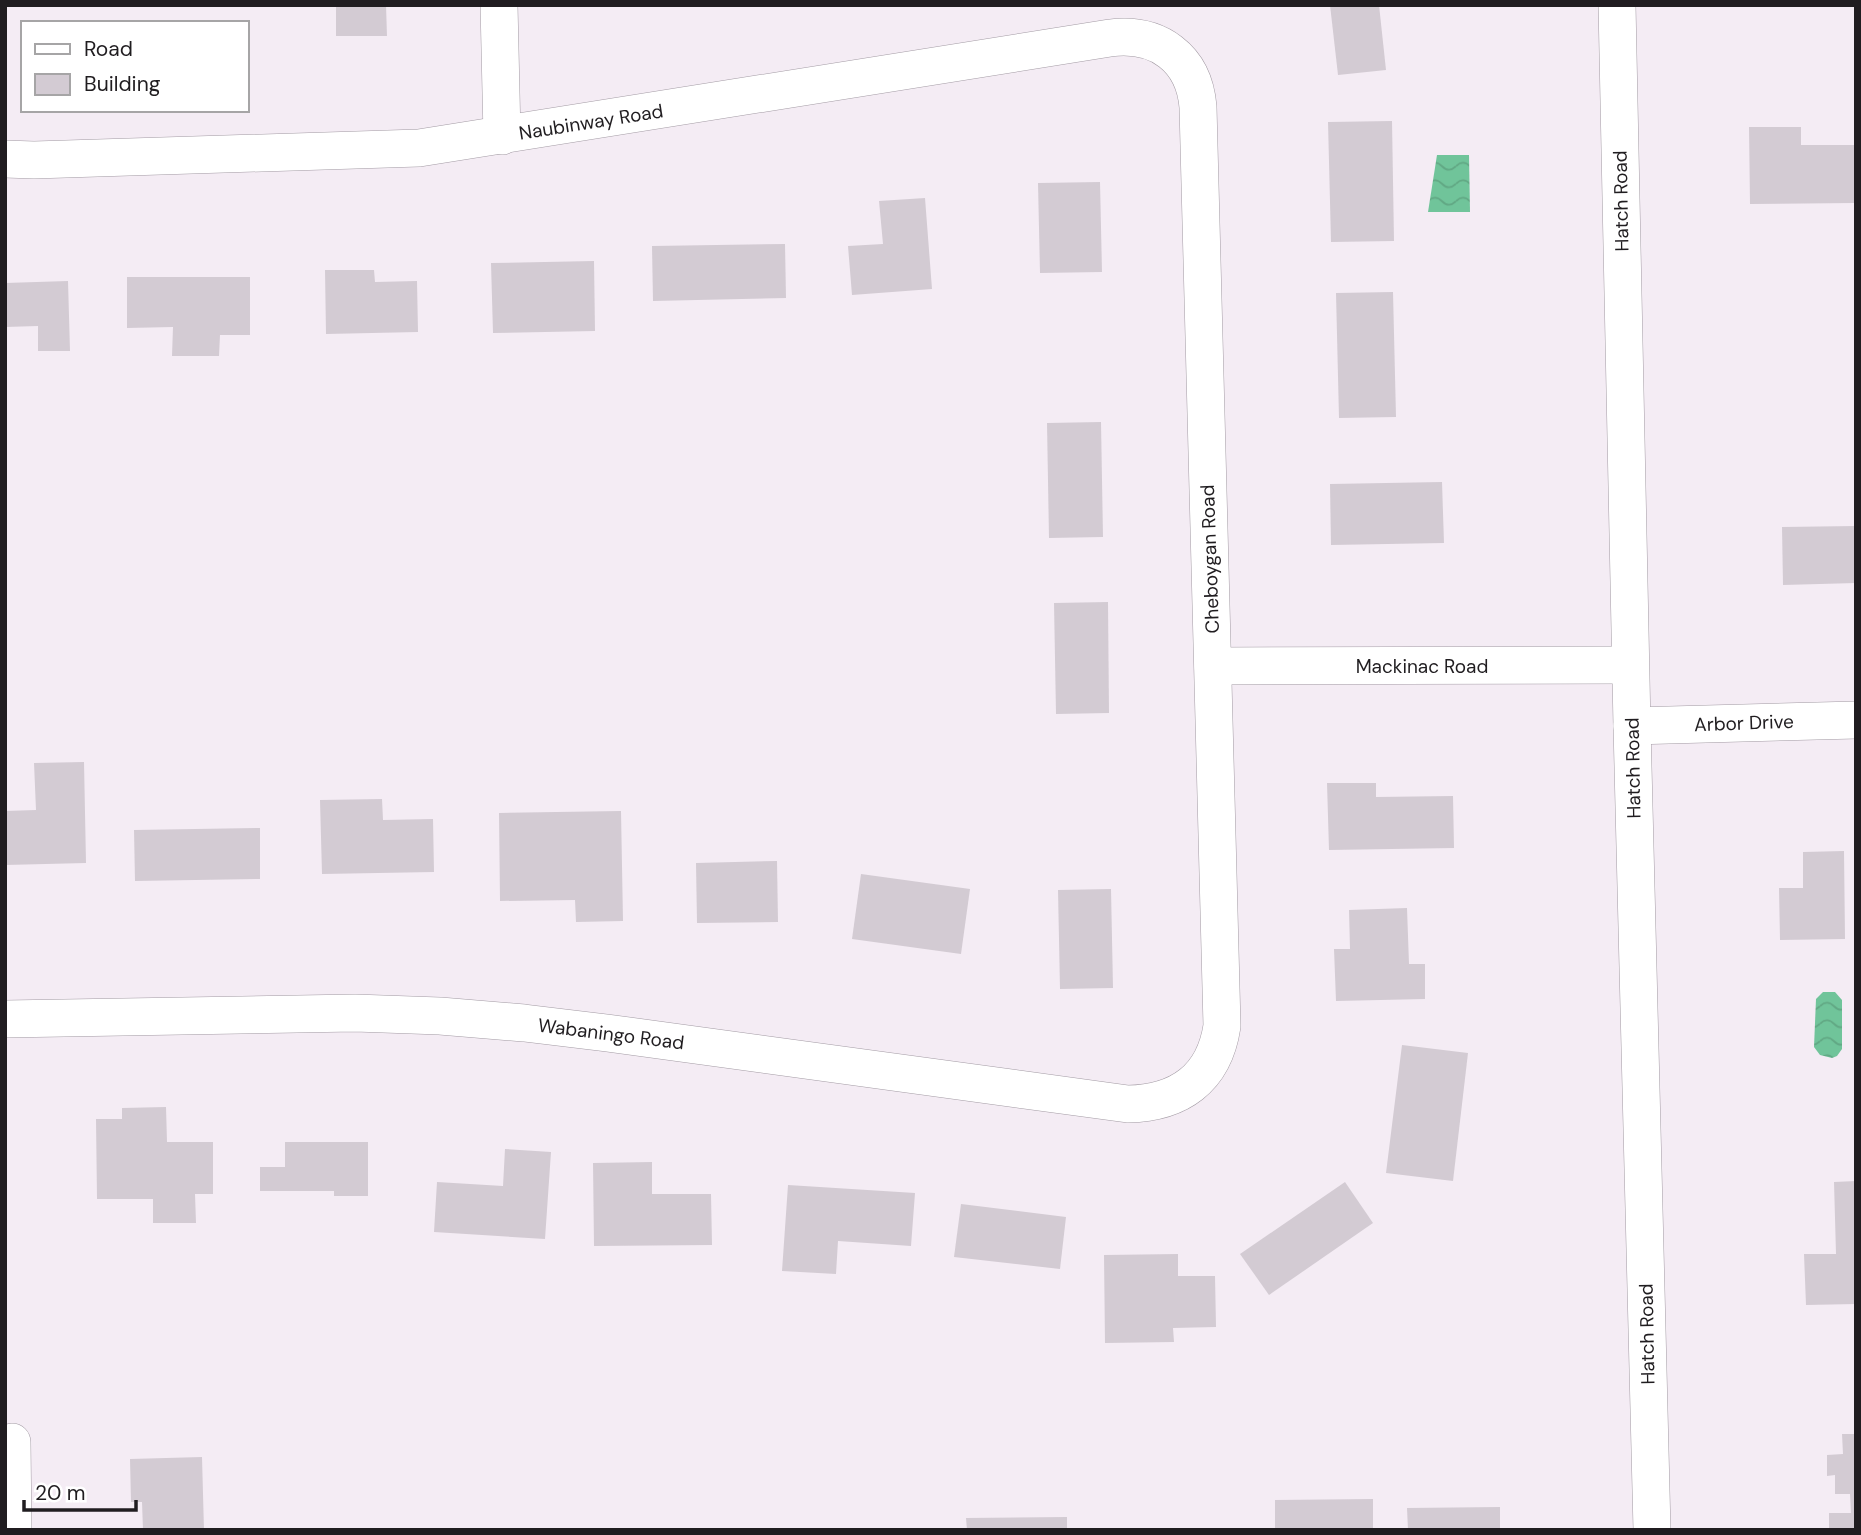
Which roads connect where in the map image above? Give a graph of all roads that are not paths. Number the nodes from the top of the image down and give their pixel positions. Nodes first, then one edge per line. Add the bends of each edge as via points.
1 (499, 5) edge
2 (1617, 5) edge
3 (1169, 51) joint
4 (502, 136) junction
5 (5, 159) edge
6 (1630, 665) junction
7 (1213, 666) junction
8 (1856, 720) edge
9 (1632, 726) junction
10 (5, 1019) edge
11 (1203, 1072) joint
12 (12, 1442) dead end
13 (13, 1530) edge
14 (1652, 1530) edge

1 - 4 street
2 - 6 street, Hatch Road
3 - 4 street, Naubinway Road via 1155,42 1124,36
3 - 7 street, Cheboygan Road via 1190,75 1198,107
4 - 5 street, Naubinway Road via 419,148
6 - 7 street, Mackinac Road
6 - 9 street, Hatch Road
7 - 11 street, Cheboygan Road via 1222,1026
8 - 9 street, Arbor Drive
9 - 14 street, Hatch Road
10 - 11 street, Wabaningo Road via 343,1013 452,1017 607,1033 1128,1104 1169,1097
12 - 13 street

